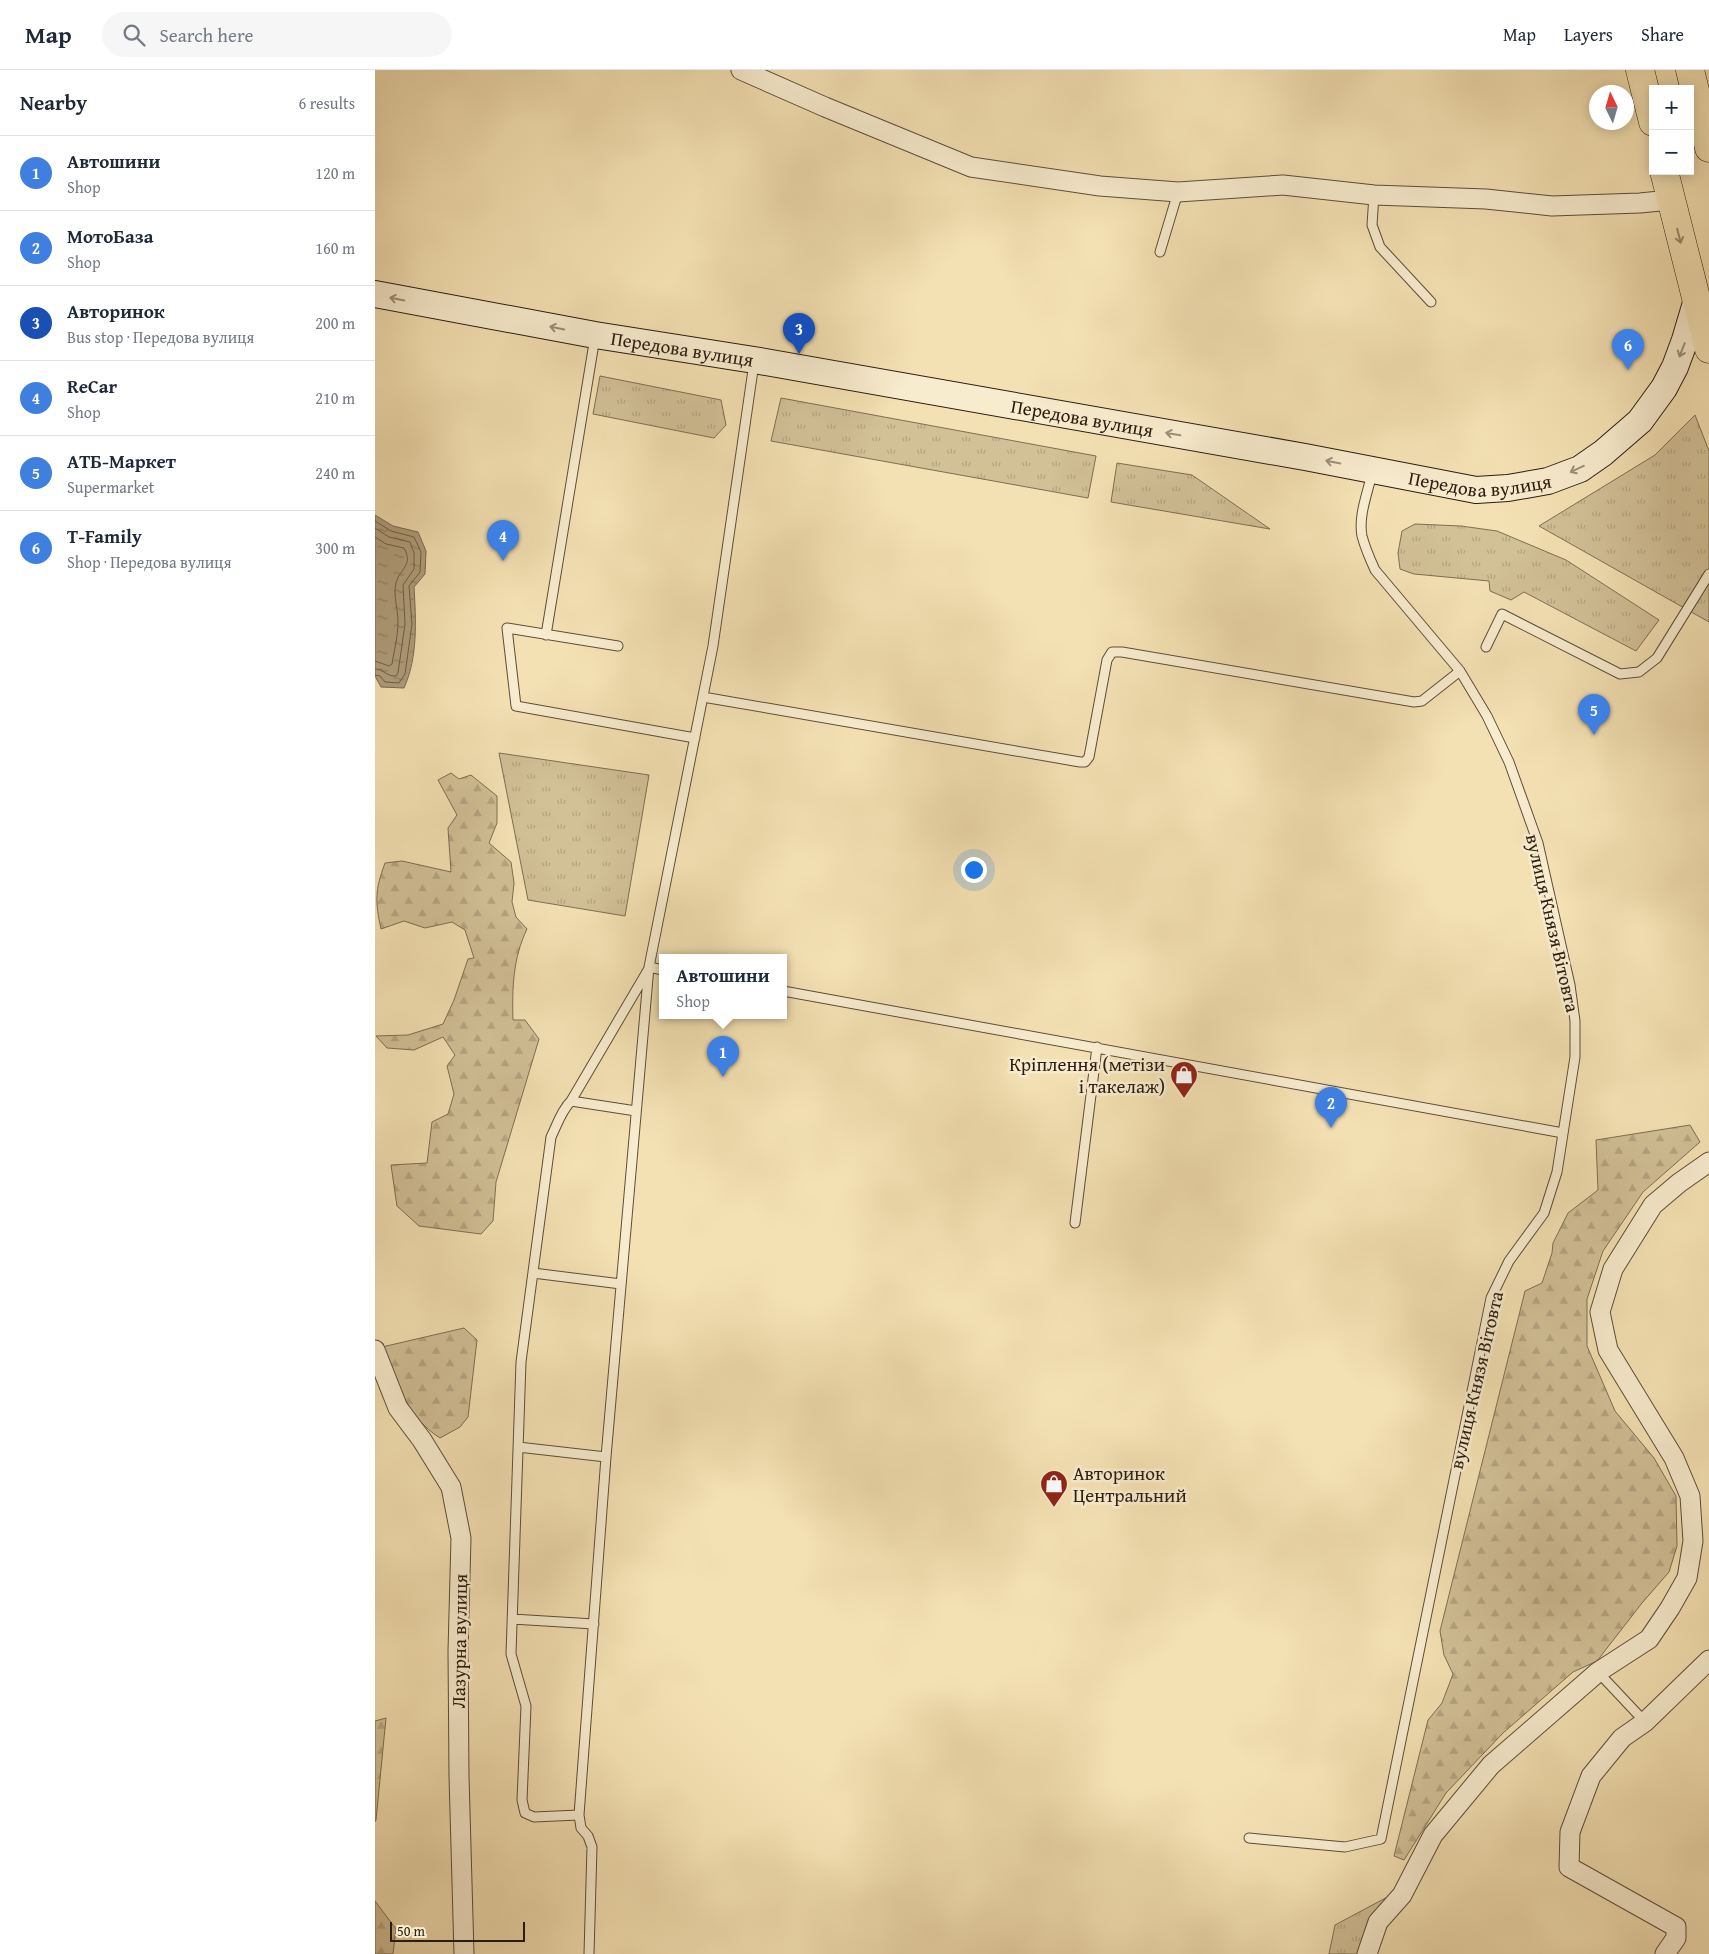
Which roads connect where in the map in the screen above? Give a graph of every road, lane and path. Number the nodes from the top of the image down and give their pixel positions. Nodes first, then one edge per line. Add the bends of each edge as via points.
1 (741, 70) edge
2 (1640, 70) edge
3 (1690, 70) edge
4 (1649, 106) edge
5 (1709, 148) edge
6 (1665, 175) edge
7 (1178, 192) junction
8 (1374, 195) junction
9 (1670, 200) junction
10 (1160, 252) dead end
11 (375, 294) edge
12 (1431, 302) dead end
13 (1703, 306) edge
14 (595, 335) junction
15 (1709, 349) edge
16 (754, 360) junction
17 (1372, 470) junction
18 (1709, 574) edge
19 (546, 635) junction
20 (618, 646) dead end
21 (1486, 647) dead end
22 (1460, 671) junction
23 (703, 697) junction
24 (695, 738) junction
25 (649, 968) junction
26 (659, 969) edge
27 (787, 992) edge
28 (1097, 1047) junction
29 (571, 1101) junction
30 (637, 1111) junction
31 (1563, 1133) junction
32 (1709, 1162) edge
33 (1075, 1223) dead end
34 (533, 1273) junction
35 (621, 1284) junction
36 (375, 1350) edge
37 (518, 1447) junction
38 (606, 1457) junction
39 (512, 1619) junction
40 (593, 1624) junction
41 (1709, 1660) edge
42 (1598, 1672) junction
43 (1645, 1722) junction
44 (579, 1815) junction
45 (1249, 1838) dead end
46 (464, 1954) edge
47 (589, 1954) edge
48 (1367, 1954) edge
49 (1665, 1954) edge

1 - 7 street via 971,167 1101,186
2 - 4 main road
3 - 5 main road
6 - 9 main road
7 - 8 street via 1283,185
7 - 10 lane
8 - 9 street via 1486,199 1552,206
8 - 12 lane via 1372,225 1379,248
9 -> 13 main road
14 -> 11 street, Передова вулиця
13 - 15 main road
13 -> 17 street, Передова вулиця via 1675,366 1641,421 1580,469 1548,481 1476,490
14 - 16 street, Передова вулиця
14 - 19 lane
17 -> 16 street, Передова вулиця
16 - 23 lane via 715,636
17 - 22 lane, вулиця Князя Вітовта via 1362,535 1375,570
18 - 21 lane via 1657,658 1639,672 1620,674 1502,614
19 - 20 lane
19 - 24 lane via 507,628 516,706
22 - 23 lane via 1422,700 1414,702 1112,652 1107,660 1089,757 1080,762
22 - 31 lane, вулиця Князя Вітовта via 1487,716 1512,771 1537,843 1568,977 1575,1021 1575,1057
23 - 24 lane
24 - 25 lane
25 - 26 lane
25 - 29 lane
25 - 30 lane
27 - 28 lane
28 - 31 lane
28 - 33 lane
29 - 30 lane
29 - 34 lane via 551,1137
30 - 35 lane
31 - 45 lane, вулиця Князя Вітовта via 1557,1172 1544,1213 1509,1261 1491,1298 1381,1839 1345,1847
32 - 42 street via 1653,1205 1613,1269 1600,1312 1608,1350 1674,1458 1690,1496 1693,1541 1687,1578 1649,1639
34 - 35 lane
34 - 37 lane via 521,1362
35 - 38 lane
36 - 46 street, Лазурна вулиця via 398,1408 451,1487 461,1538 458,1651
37 - 38 lane
37 - 39 lane
38 - 40 lane
39 - 40 lane
39 - 44 lane via 511,1654 526,1706 522,1800 525,1813 534,1817
40 - 44 lane
41 - 43 street
42 - 43 lane
42 - 48 street via 1491,1765 1458,1803 1433,1835 1402,1895 1378,1922
43 - 49 street via 1622,1738 1591,1776 1570,1832 1569,1867 1676,1927 1676,1938
44 - 47 lane via 581,1828 592,1847

